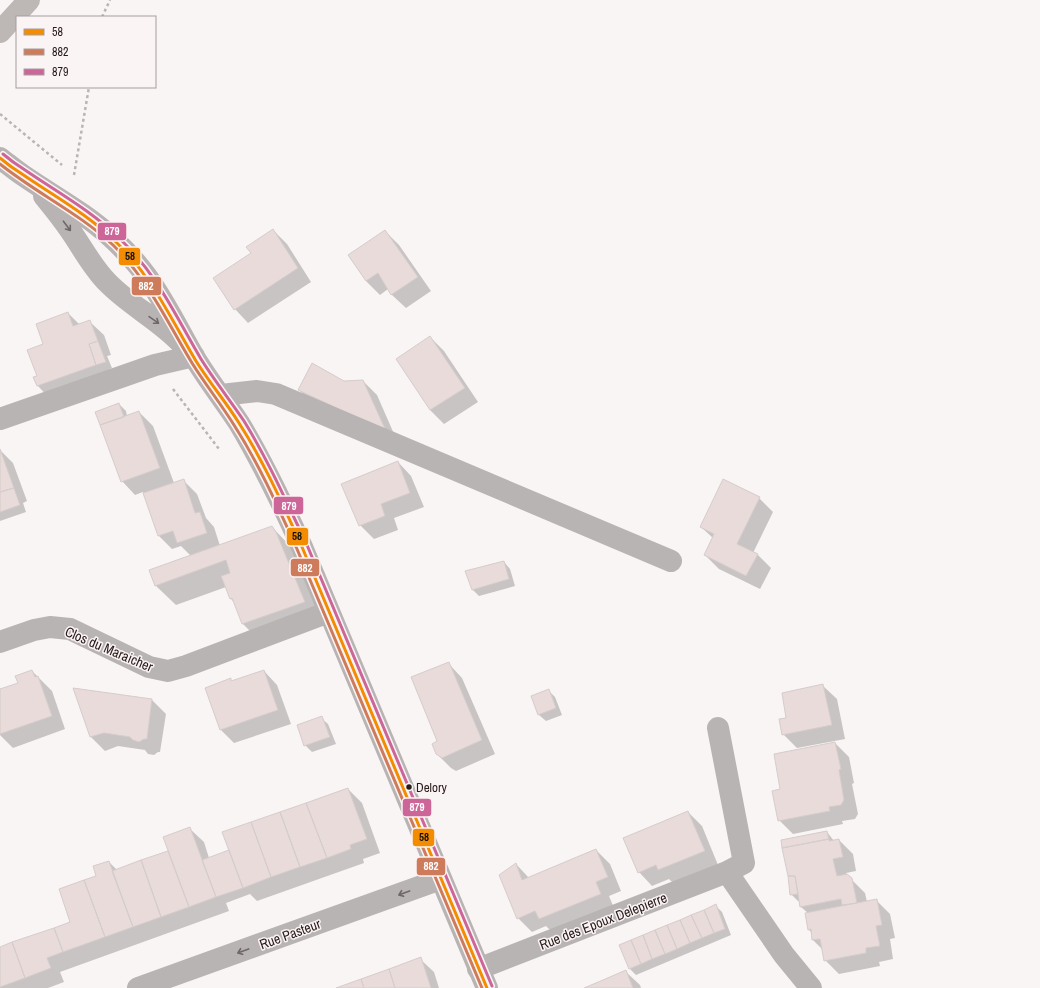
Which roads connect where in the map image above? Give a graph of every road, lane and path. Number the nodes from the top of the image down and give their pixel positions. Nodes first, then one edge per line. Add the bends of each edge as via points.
1 (29, 0) edge
2 (110, 0) edge
3 (102, 16) edge
4 (0, 32) edge
5 (89, 88) edge
6 (0, 158) edge
7 (23, 176) junction
8 (74, 179) dead end
9 (194, 356) junction
10 (221, 396) junction
11 (0, 419) edge
12 (671, 561) dead end
13 (330, 612) junction
14 (0, 642) edge
15 (718, 728) dead end
16 (727, 872) junction
17 (441, 880) junction
18 (482, 978) edge
19 (138, 988) edge
20 (811, 988) edge

1 - 4 main road
2 - 3 path
5 - 8 path
6 - 7 street
7 -> 9 street via 51,205 106,282 162,326
7 - 9 street via 88,218 130,257 165,304
9 - 10 street
9 - 11 street via 155,366
10 - 12 street via 257,391 276,394
10 - 13 street via 255,451 276,492
13 - 14 street, Clos du Maraicher via 168,671 149,667 70,629 50,627
13 - 17 street
15 - 16 street, Rue des Epoux Delepierre via 744,864
16 - 18 street, Rue des Epoux Delepierre
16 - 20 street via 784,955
17 - 18 street
17 -> 19 street, Rue Pasteur

